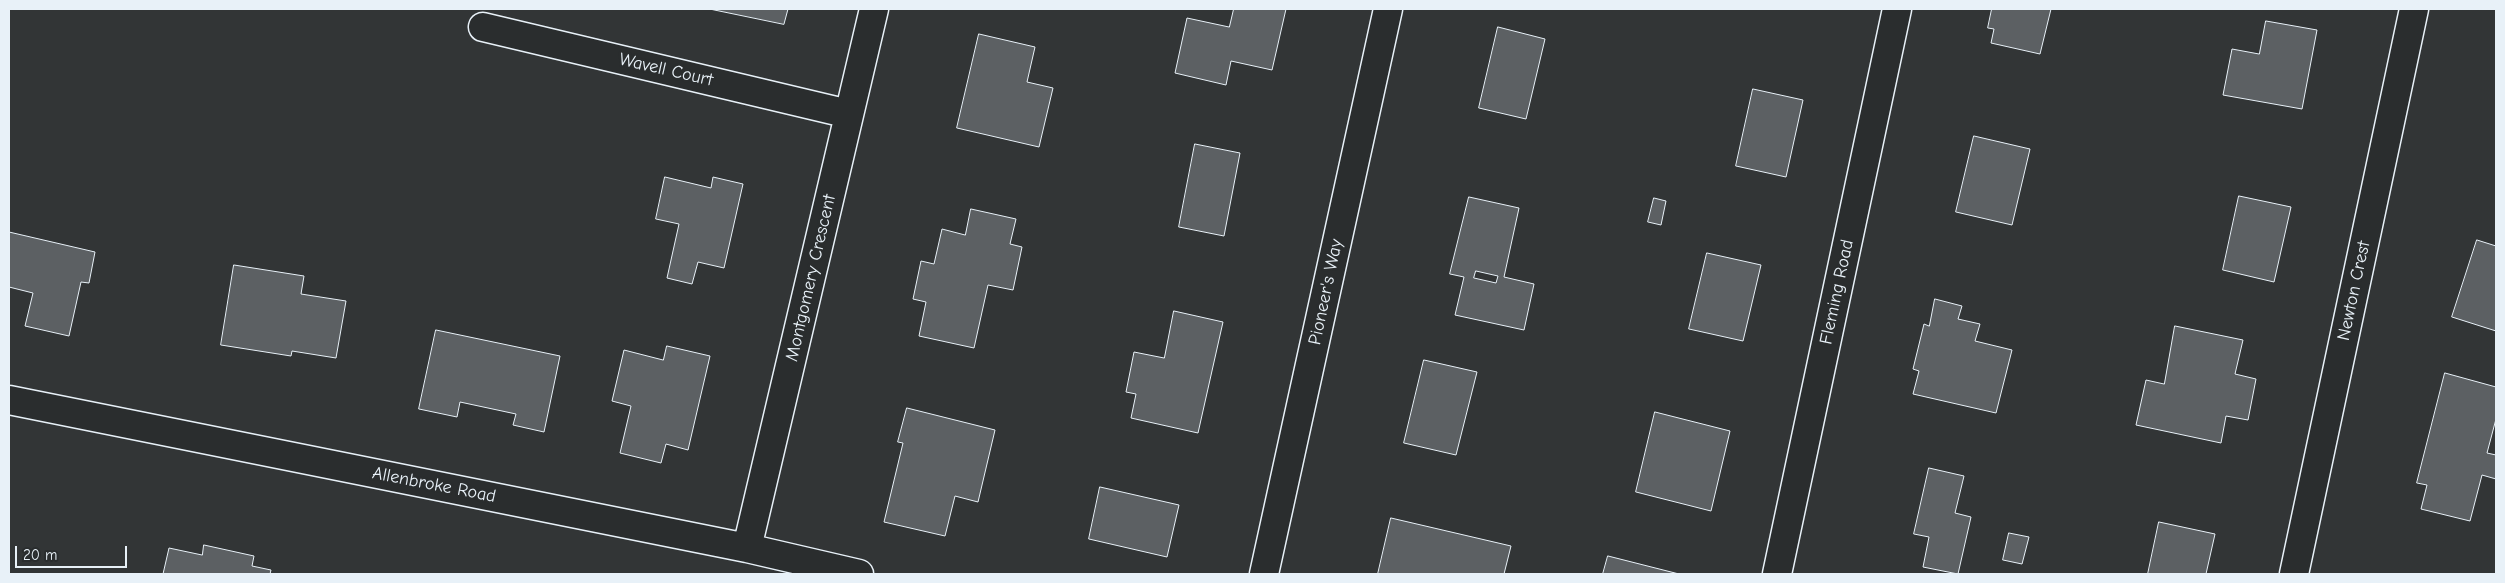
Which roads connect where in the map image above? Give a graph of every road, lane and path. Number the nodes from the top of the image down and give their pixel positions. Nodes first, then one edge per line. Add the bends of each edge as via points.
1 (874, 9) edge
2 (1388, 9) edge
3 (1897, 9) edge
4 (2414, 9) edge
5 (483, 27) dead end
6 (849, 114) junction
7 (9, 400) edge
8 (747, 548) junction
9 (859, 574) edge
10 (1264, 574) edge
11 (1777, 574) edge
12 (2294, 574) edge

1 - 6 street, Montgomery Crescent
2 - 10 street, Pioneer's Way
3 - 11 street, Fleming Road
4 - 12 street, Newton Crest
5 - 6 street, Wavell Court
6 - 8 street, Montgomery Crescent
7 - 8 street, Allenbroke Road
8 - 9 street, Allenbroke Road

